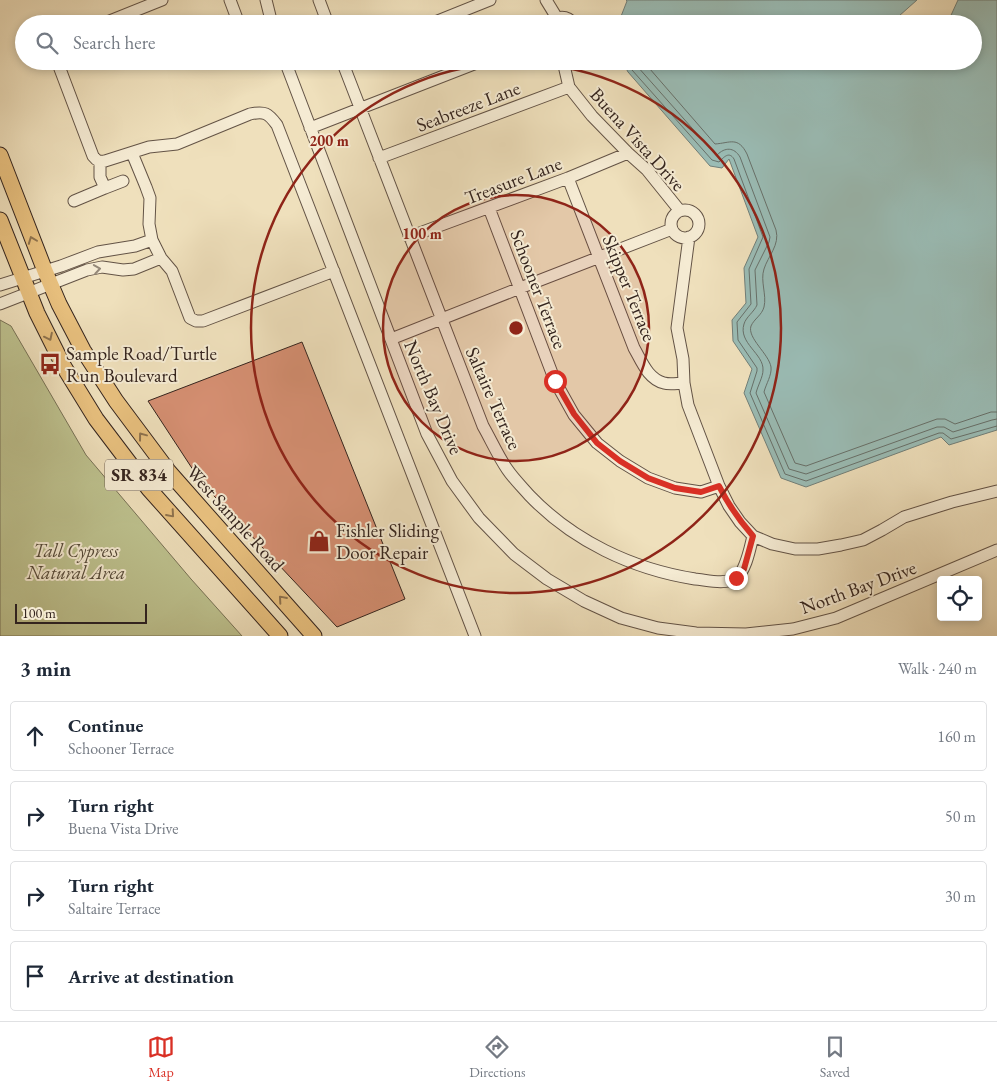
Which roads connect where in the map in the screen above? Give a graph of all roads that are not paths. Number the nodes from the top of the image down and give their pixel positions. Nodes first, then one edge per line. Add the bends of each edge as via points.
1 (162, 0) edge
2 (230, 0) edge
3 (266, 0) edge
4 (319, 0) edge
5 (490, 0) edge
6 (546, 0) edge
7 (124, 15) edge
8 (236, 15) edge
9 (270, 15) edge
10 (325, 15) edge
11 (452, 15) edge
12 (552, 15) edge
13 (60, 70) edge
14 (288, 70) edge
15 (345, 70) edge
16 (458, 70) edge
17 (565, 70) edge
18 (569, 87) junction
19 (359, 108) junction
20 (310, 128) junction
21 (132, 153) junction
22 (628, 153) junction
23 (0, 155) edge
24 (379, 158) junction
25 (100, 162) junction
26 (568, 178) junction
27 (123, 181) dead end
28 (105, 188) junction
29 (74, 201) dead end
30 (489, 208) junction
31 (680, 211) junction
32 (0, 220) edge
33 (672, 229) junction
34 (409, 237) junction
35 (689, 237) junction
36 (152, 240) junction
37 (161, 258) junction
38 (599, 258) junction
39 (334, 271) junction
40 (23, 278) junction
41 (48, 278) junction
42 (0, 285) edge
43 (520, 288) junction
44 (29, 293) junction
45 (0, 304) edge
46 (441, 319) junction
47 (391, 339) junction
48 (684, 383) junction
49 (719, 486) junction
50 (997, 492) edge
51 (753, 536) junction
52 (997, 550) edge
53 (280, 636) edge
54 (314, 636) edge
55 (475, 636) edge

1 - 7 street
2 - 8 street
3 - 9 street
4 - 10 street
5 - 11 street
6 - 12 street
13 - 25 street via 93,156
14 - 20 street, North Bay Drive
15 - 19 street, Saltaire Terrace
16 - 19 street
17 - 18 street, Buena Vista Drive
18 - 22 street, Buena Vista Drive
18 - 24 street, Seabreeze Lane
19 - 20 street
19 - 24 street, Saltaire Terrace
20 - 47 street, North Bay Drive
21 - 25 street
21 - 36 street via 150,198
21 - 39 street via 149,146 177,144 250,114 266,113 277,125
22 - 26 street, Treasure Lane
22 - 31 street, Buena Vista Drive via 647,170
41 -> 23 main road, West Sample Road / SR 834
24 - 34 street, Saltaire Terrace
25 - 28 street via 100,177
26 - 30 street, Treasure Lane
26 - 38 street, Skipper Terrace
27 - 28 street
28 - 29 street
30 - 34 street, Treasure Lane
30 - 43 street, Schooner Terrace
31 - 33 street via 673,217
31 - 35 street via 692,212 698,219 696,232
32 - 40 main road, SR 834
33 - 35 street via 677,236
33 - 38 street
34 - 46 street, Saltaire Terrace
35 - 48 street via 677,328
36 - 37 street
36 - 41 street via 98,252
37 - 39 street via 172,272 190,318 196,321
41 -> 37 street via 102,267 134,269
38 - 43 street
38 - 48 street, Skipper Terrace via 644,366 652,377 665,384
39 - 55 street
40 - 41 street
40 - 42 street
40 - 44 main road, SR 834
41 - 44 street
54 -> 41 main road, West Sample Road / SR 834 via 169,472 122,409 83,350
43 - 46 street
43 - 49 street, Schooner Terrace via 555,381 574,414 597,443 648,478 675,488 701,492
44 - 45 street
44 -> 53 main road, SR 834 via 64,367 96,419 149,489
46 - 47 street
46 - 51 street, Saltaire Terrace via 483,426 507,468 556,520 610,554 640,566 701,580 736,578 744,569
47 - 52 street, North Bay Drive via 427,434 452,481 479,518 514,554 547,579 621,618 658,628 696,633 746,634 793,629 836,618
48 - 49 street via 688,405
49 - 51 street via 729,506
50 - 51 street via 904,517 863,540 841,545 795,549

